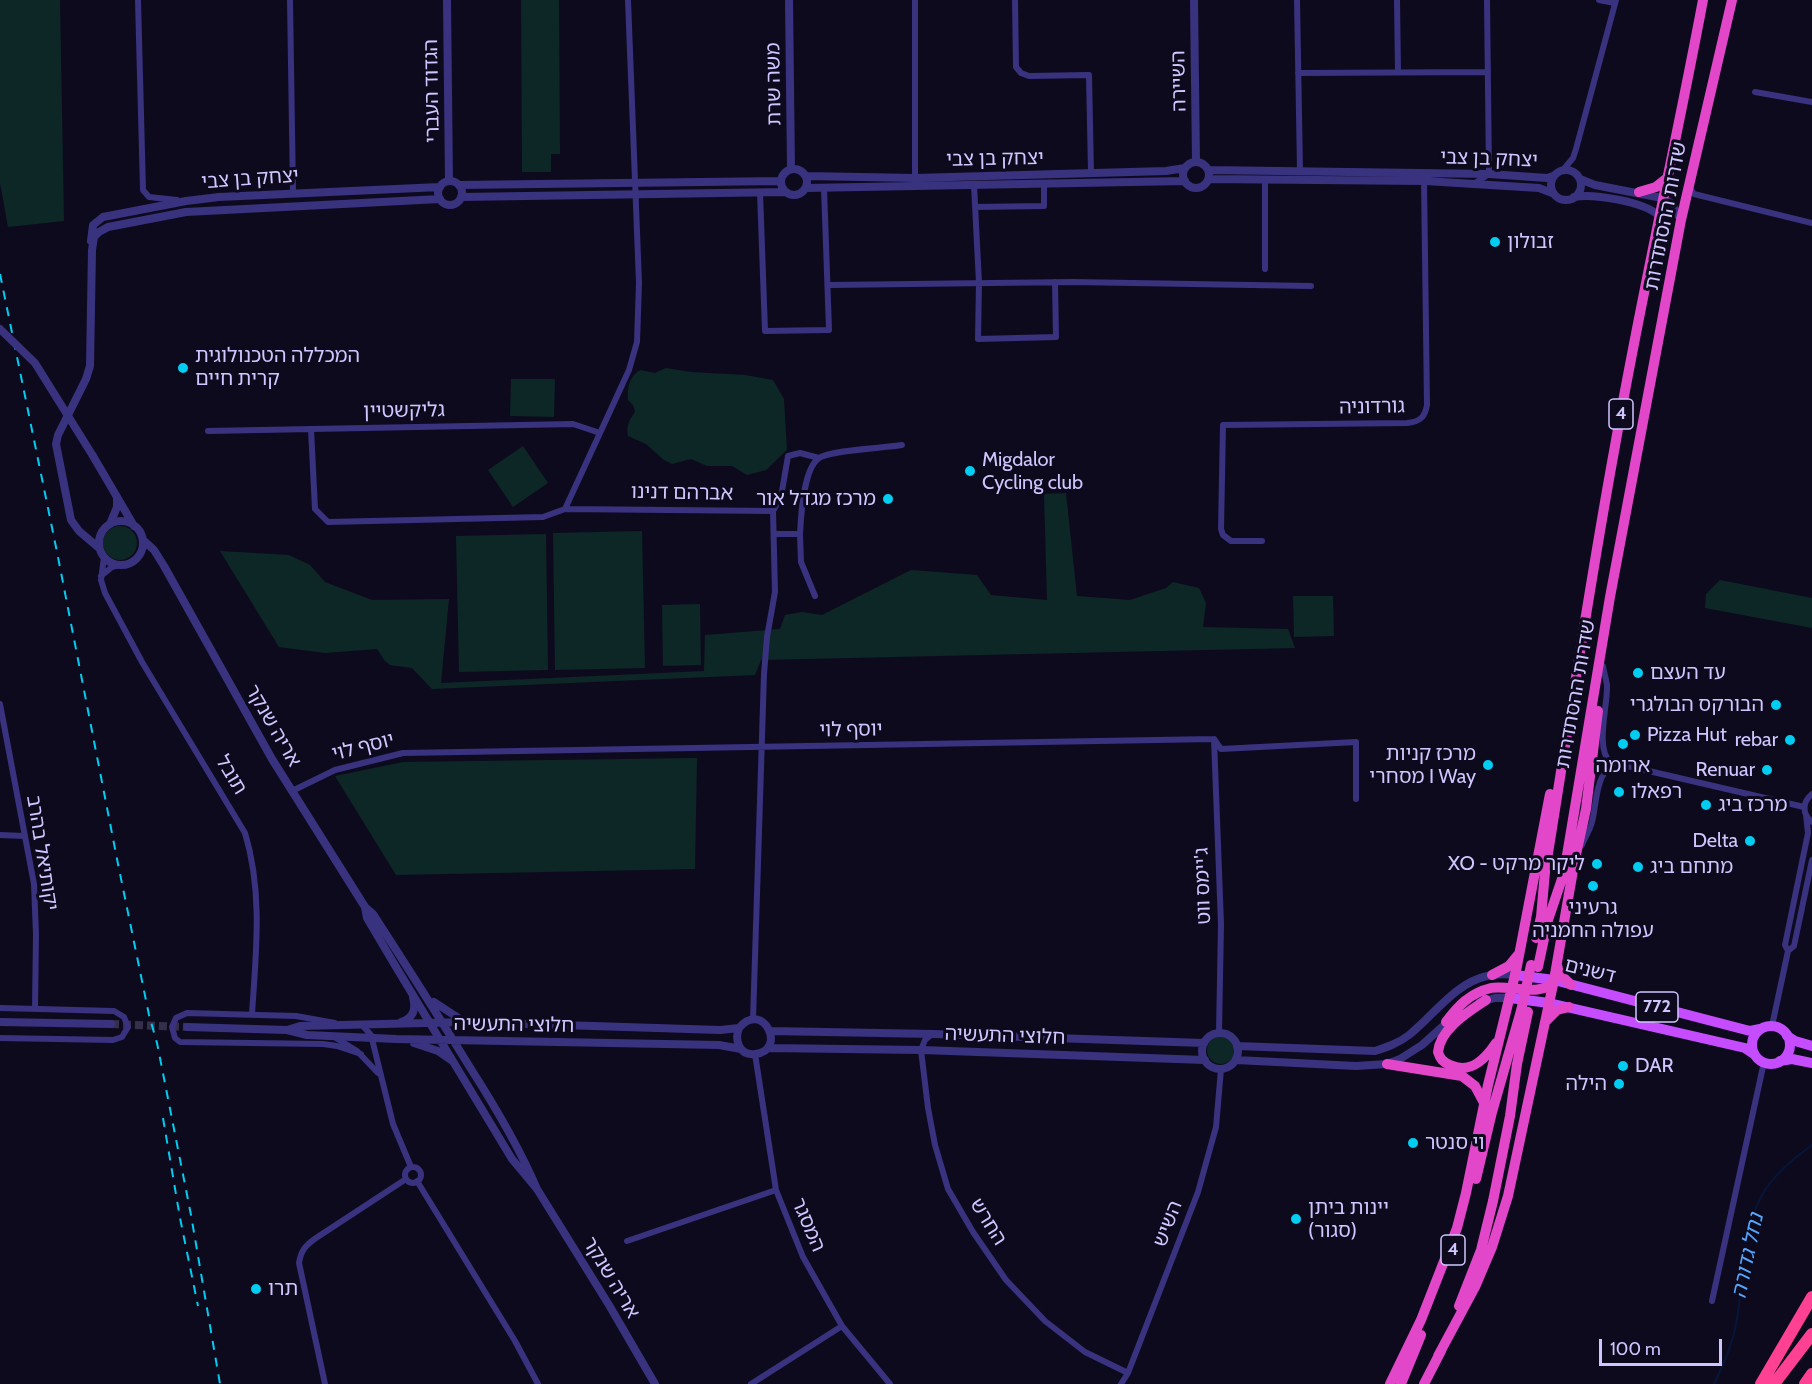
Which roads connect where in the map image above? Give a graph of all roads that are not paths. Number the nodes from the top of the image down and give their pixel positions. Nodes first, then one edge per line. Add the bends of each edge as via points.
1 (138, 0) edge
2 (290, 0) edge
3 (447, 0) edge
4 (628, 0) edge
5 (789, 0) edge
6 (915, 0) edge
7 (1015, 0) edge
8 (1194, 0) edge
9 (1297, 0) edge
10 (1397, 0) edge
11 (1487, 0) edge
12 (1599, 0) edge
13 (1703, 0) edge
14 (1732, 0) edge
15 (1616, 1) edge
16 (1398, 72) junction
17 (1488, 72) junction
18 (1298, 73) junction
19 (1755, 92) dead end
20 (1812, 102) edge
21 (1196, 162) junction
22 (791, 168) junction
23 (1185, 168) junction
24 (1300, 170) junction
25 (1563, 170) junction
26 (1091, 173) junction
27 (1418, 173) junction
28 (1208, 174) junction
29 (1489, 174) junction
30 (806, 176) junction
31 (1553, 176) junction
32 (915, 178) junction
33 (1580, 178) junction
34 (1666, 178) junction
35 (1265, 179) junction
36 (449, 181) junction
37 (781, 181) junction
38 (1185, 181) junction
39 (1425, 181) junction
40 (634, 183) junction
41 (1474, 183) junction
42 (1044, 184) junction
43 (459, 185) junction
44 (974, 185) junction
45 (1688, 185) junction
46 (440, 187) junction
47 (824, 188) junction
48 (806, 189) junction
49 (293, 192) junction
50 (760, 192) junction
51 (784, 192) junction
52 (1639, 192) junction
53 (1552, 193) junction
54 (634, 194) junction
55 (461, 197) junction
56 (1574, 198) junction
57 (1662, 198) junction
58 (440, 199) junction
59 (186, 201) junction
60 (975, 207) junction
61 (1658, 215) junction
62 (1681, 220) junction
63 (1812, 223) edge
64 (92, 250) junction
65 (1265, 269) dead end
66 (1055, 282) junction
67 (979, 283) junction
68 (829, 285) junction
69 (1311, 286) dead end
70 (0, 329) edge
71 (311, 429) junction
72 (208, 431) dead end
73 (600, 433) junction
74 (902, 445) dead end
75 (819, 458) junction
76 (117, 496) junction
77 (565, 509) junction
78 (773, 511) junction
79 (110, 524) junction
80 (135, 526) junction
81 (79, 531) junction
82 (102, 531) junction
83 (775, 534) junction
84 (800, 534) junction
85 (142, 540) junction
86 (1262, 541) dead end
87 (99, 548) junction
88 (139, 555) junction
89 (104, 558) junction
90 (160, 559) junction
91 (118, 565) junction
92 (101, 576) junction
93 (815, 596) dead end
94 (1610, 597) junction
95 (1603, 666) junction
96 (1573, 698) junction
97 (0, 704) edge
98 (1214, 739) junction
99 (763, 748) junction
100 (1613, 763) junction
101 (292, 791) junction
102 (1812, 795) edge
103 (1356, 799) dead end
104 (1804, 807) junction
105 (1806, 815) junction
106 (1812, 822) edge
107 (0, 835) edge
108 (24, 836) junction
109 (1575, 859) junction
110 (1812, 860) edge
111 (365, 907) junction
112 (1521, 949) junction
113 (1788, 951) junction
114 (1557, 964) junction
115 (1492, 975) junction
116 (1515, 975) junction
117 (1554, 980) junction
118 (1570, 985) junction
119 (424, 992) junction
120 (1511, 993) junction
121 (412, 994) junction
122 (1486, 1000) junction
123 (1549, 1003) junction
124 (1569, 1007) junction
125 (0, 1008) edge
126 (35, 1009) junction
127 (252, 1014) junction
128 (753, 1020) junction
129 (0, 1022) edge
130 (430, 1022) junction
131 (443, 1022) junction
132 (466, 1022) junction
133 (1446, 1022) junction
134 (400, 1023) junction
135 (111, 1024) tunnel mouth
136 (339, 1024) junction
137 (361, 1024) junction
138 (1544, 1024) junction
139 (1772, 1026) junction
140 (187, 1027) tunnel mouth
141 (739, 1028) junction
142 (1760, 1029) junction
143 (287, 1030) junction
144 (771, 1031) junction
145 (1219, 1033) junction
146 (934, 1034) junction
147 (1787, 1035) junction
148 (332, 1036) junction
149 (1500, 1037) junction
150 (0, 1038) edge
151 (372, 1038) junction
152 (396, 1039) junction
153 (441, 1040) junction
154 (454, 1041) junction
155 (1204, 1043) junction
156 (1237, 1046) junction
157 (1812, 1046) edge
158 (768, 1048) junction
159 (741, 1049) junction
160 (921, 1050) junction
161 (361, 1054) junction
162 (755, 1054) junction
163 (1754, 1054) junction
164 (1204, 1060) junction
165 (1236, 1060) junction
166 (1780, 1061) junction
167 (454, 1062) junction
168 (1764, 1062) junction
169 (1387, 1064) junction
170 (1812, 1064) edge
171 (1221, 1069) junction
172 (379, 1074) junction
173 (1488, 1108) junction
174 (411, 1167) junction
175 (406, 1179) junction
176 (417, 1181) junction
177 (537, 1190) junction
178 (776, 1190) junction
179 (627, 1241) dead end
180 (1812, 1297) edge
181 (1712, 1301) dead end
182 (842, 1326) junction
183 (1812, 1334) edge
184 (1438, 1356) junction
185 (1128, 1373) junction
186 (1812, 1374) edge
187 (325, 1384) edge
188 (538, 1384) edge
189 (655, 1384) edge
190 (751, 1384) edge
191 (890, 1384) edge
192 (1121, 1384) edge
193 (1390, 1384) edge
194 (1401, 1384) edge
195 (1424, 1384) edge
196 (1761, 1384) edge
197 (1774, 1384) edge
198 (1805, 1384) edge

1 - 59 street via 143,190 161,200
2 - 49 street
3 - 36 street, הגדוד העברי
4 - 40 street
5 - 22 street, משה שרת
6 - 32 street
7 - 26 street via 1016,67 1021,73 1089,75
8 - 21 street, השיירה
9 - 18 street
10 - 16 street
11 - 17 street
12 - 15 street
13 - 34 highway, שדרות ההסתדרות / 4
14 - 45 highway, שדרות ההסתדרות / 4
15 - 25 street via 1576,149
16 - 17 street
16 - 18 street
17 - 29 street
18 - 24 street
19 - 20 street
21 - 23 street
21 - 28 street via 1203,164
22 - 30 street
22 - 37 street
23 - 26 street, יצחק בן צבי
23 - 38 street
24 - 27 street, יצחק בן צבי
24 - 28 street, יצחק בן צבי
25 - 31 street, יצחק בן צבי
25 - 33 street, יצחק בן צבי via 1575,172
26 - 32 street, יצחק בן צבי
27 - 29 street, יצחק בן צבי
27 - 39 street
28 - 35 street, יצחק בן צבי
28 - 38 street via 1203,186 1196,188
29 - 31 street, יצחק בן צבי
29 - 41 street
30 - 32 street, יצחק בן צבי
30 - 48 street
31 - 53 street, יצחק בן צבי
33 - 52 street, יצחק בן צבי via 1595,185
33 - 56 street via 1580,190
34 - 52 highway via 1660,185
34 - 57 highway, שדרות ההסתדרות / 4
35 - 39 street, יצחק בן צבי
35 - 65 street
36 - 43 street
36 - 46 street
37 - 40 street
37 - 51 street
38 - 42 street, יצחק בן צבי
39 - 41 street, יצחק בן צבי
39 - 86 street, גורדוניה via 1426,413 1416,423 1223,425 1223,535 1231,542
40 - 43 street
40 - 54 street
41 - 53 street, יצחק בן צבי via 1539,188
42 - 44 street, יצחק בן צבי
42 - 60 street via 1044,206
43 - 55 street
44 - 47 street, יצחק בן צבי
44 - 60 street
45 - 62 highway, שדרות ההסתדרות / 4
45 - 63 street via 1694,194
46 - 49 street, יצחק בן צבי
46 - 58 street
47 - 48 street, יצחק בן צבי
47 - 68 street
48 - 51 street via 796,195
49 - 59 street, יצחק בן צבי
50 - 51 street
50 - 54 street
50 - 68 street via 765,331 829,330
52 - 57 street, יצחק בן צבי
53 - 56 street, יצחק בן צבי via 1564,200
54 - 55 street
54 - 73 street via 638,342
55 - 58 street via 453,204
56 - 61 street, יצחק בן צבי via 1590,196 1642,206
57 - 61 highway, שדרות ההסתדרות / 4
57 - 62 street via 1671,203
58 - 64 street, יצחק בן צבי via 186,212 108,227 94,237
59 - 64 street, יצחק בן צבי via 98,219 91,228
60 - 67 street
61 - 96 highway, שדרות ההסתדרות / 4
62 - 94 highway, שדרות ההסתדרות / 4
64 - 81 street, יצחק בן צבי via 90,366 56,444 69,514
66 - 67 street
66 - 67 street via 1056,337 978,339
66 - 69 street
67 - 68 street
70 - 76 street, bridge via 35,363
71 - 72 street, גליקשטיין
71 - 73 street, גליקשטיין via 573,424
71 - 77 street, אברהם דנינו via 315,509 328,522 543,517
73 - 77 street
74 - 75 street via 832,452
75 - 78 street via 800,453 788,456 781,497
75 - 84 street via 811,467 801,503
76 - 79 street
76 - 80 street
77 - 78 street, אברהם דנינו
78 - 83 street
79 - 80 street via 123,521
79 - 82 street
80 - 85 street
81 - 82 street via 92,535
81 - 87 street, יצחק בן צבי
82 - 87 street
83 - 84 street
83 - 99 street via 775,592 764,674
84 - 93 street via 801,562
85 - 88 street
85 - 90 street, אריה שנקר
87 - 89 street
88 - 90 street
88 - 91 street via 130,563
89 - 91 street
89 - 92 street, תובל
90 - 101 street, אריה שנקר
91 - 92 street
92 - 127 street, תובל via 105,593 142,662 245,833 251,850 258,912
94 - 95 highway
94 - 184 highway, שדרות ההסתדרות / 4 via 1564,873 1548,920 1481,1250
95 - 100 street via 1604,753
95 - 109 highway via 1587,809
96 - 112 highway via 1567,709
96 - 173 highway, שדרות ההסתדרות / 4, bridge via 1541,917 1507,1061
97 - 108 street, יקותיאל בהרב
98 - 99 street, יוסף לוי
98 - 103 street, יוסף לוי via 1221,749 1356,742
98 - 145 street, ג'יימס ווט via 1221,924
99 - 101 street, יוסף לוי via 403,753 335,770
99 - 128 street
100 - 104 street
100 - 109 street via 1600,780 1592,822
101 - 111 street, אריה שנקר
102 - 104 street
104 - 105 street
105 - 106 street
105 - 113 street via 1808,833 1785,945
107 - 108 street
108 - 126 street, יקותיאל בהרב via 34,884
109 - 114 highway
110 - 113 street via 1794,946
111 - 119 street, אריה שנקר
111 - 121 street, אריה שנקר via 367,918
112 - 115 highway via 1509,966
112 - 116 highway
113 - 139 street
114 - 117 highway
114 - 118 highway via 1559,973
115 - 116 street
115 - 156 street via 1461,989 1400,1040 1375,1051
116 - 117 main road, דשנים / 772
116 - 120 highway
117 - 118 main road, דשנים / 772
117 - 120 highway via 1542,990
117 - 123 highway
118 - 142 main road, דשנים / 772 via 1750,1031
119 - 131 street, אריה שנקר
119 - 132 street via 444,1011
120 - 122 street
120 - 123 main road, דשנים / 772
120 - 133 highway via 1489,988 1471,996
120 - 149 highway
121 - 130 street, אריה שנקר
121 - 134 street via 414,1012
122 - 133 street
122 - 149 highway via 1442,1037 1439,1056 1455,1067 1471,1067 1485,1058
123 - 124 main road, דשנים / 772
123 - 138 highway
124 - 138 highway via 1554,1013
124 - 163 main road, דשנים / 772 via 1745,1048
125 - 126 street
126 - 150 street via 114,1011 124,1017 128,1029 113,1040
127 - 136 street via 296,1016
127 - 161 street via 187,1013 174,1020 173,1033 180,1042 323,1044
128 - 141 street, חלוצי התעשיה
128 - 144 street via 764,1022
129 - 135 street
130 - 131 street, חלוצי התעשיה
130 - 134 street, חלוצי התעשיה
130 - 153 street, אריה שנקר
131 - 132 street, חלוצי התעשיה
131 - 154 street, אריה שנקר
132 - 141 street, חלוצי התעשיה
133 - 169 street via 1422,1046
134 - 137 street, חלוצי התעשיה
136 - 137 street, חלוצי התעשיה
136 - 143 street, חלוצי התעשיה
137 - 151 street
138 - 184 highway via 1508,1196 1492,1247
139 - 142 main road
139 - 147 main road
140 - 143 street, חלוצי התעשיה
141 - 159 street via 737,1039
142 - 163 main road via 1752,1042
143 - 148 street, חלוצי התעשיה
144 - 146 street, חלוצי התעשיה
144 - 158 street
145 - 155 street
145 - 156 street via 1232,1037
146 - 155 street, חלוצי התעשיה
146 - 160 street via 925,1040
147 - 157 main road
147 - 166 main road via 1789,1049
148 - 151 street, חלוצי התעשיה
148 - 161 street
149 - 173 highway
151 - 152 street, חלוצי התעשיה
151 - 172 street
152 - 153 street, חלוצי התעשיה
152 - 167 street via 427,1047
153 - 154 street, חלוצי התעשיה
153 - 167 street, אריה שנקר
154 - 159 street, חלוצי התעשיה via 719,1045
154 - 177 street, אריה שנקר via 523,1155
155 - 164 street
156 - 165 street
158 - 160 street, חלוצי התעשיה
158 - 162 street, חלוצי התעשיה
159 - 162 street, חלוצי התעשיה
160 - 164 street, חלוצי התעשיה
160 - 185 street, החרש via 935,1144 948,1189 973,1232 1006,1280 1045,1321 1085,1352
161 - 172 street
162 - 178 street, המסגר
163 - 168 main road
164 - 171 street, חלוצי התעשיה
165 - 169 street
165 - 171 street
166 - 168 main road
166 - 170 main road via 1792,1059
167 - 177 street, אריה שנקר via 512,1159
168 - 181 street
169 - 173 highway via 1467,1078
171 - 185 street, השיש via 1216,1127 1204,1174
172 - 174 street via 393,1124
173 - 193 highway via 1457,1228 1421,1320
173 - 194 highway, שדרות ההסתדרות / 4 via 1470,1203
174 - 175 street
174 - 176 street via 420,1172
175 - 176 street
175 - 187 street via 307,1244 301,1253 299,1263
176 - 188 street
177 - 189 street, אריה שנקר
178 - 179 street
178 - 182 street, המסגר via 803,1257
180 - 196 highway
182 - 190 street
182 - 191 street, המסגר
183 - 197 highway
184 - 195 highway, שדרות ההסתדרות / 4
185 - 192 street, השיש
186 - 198 highway

